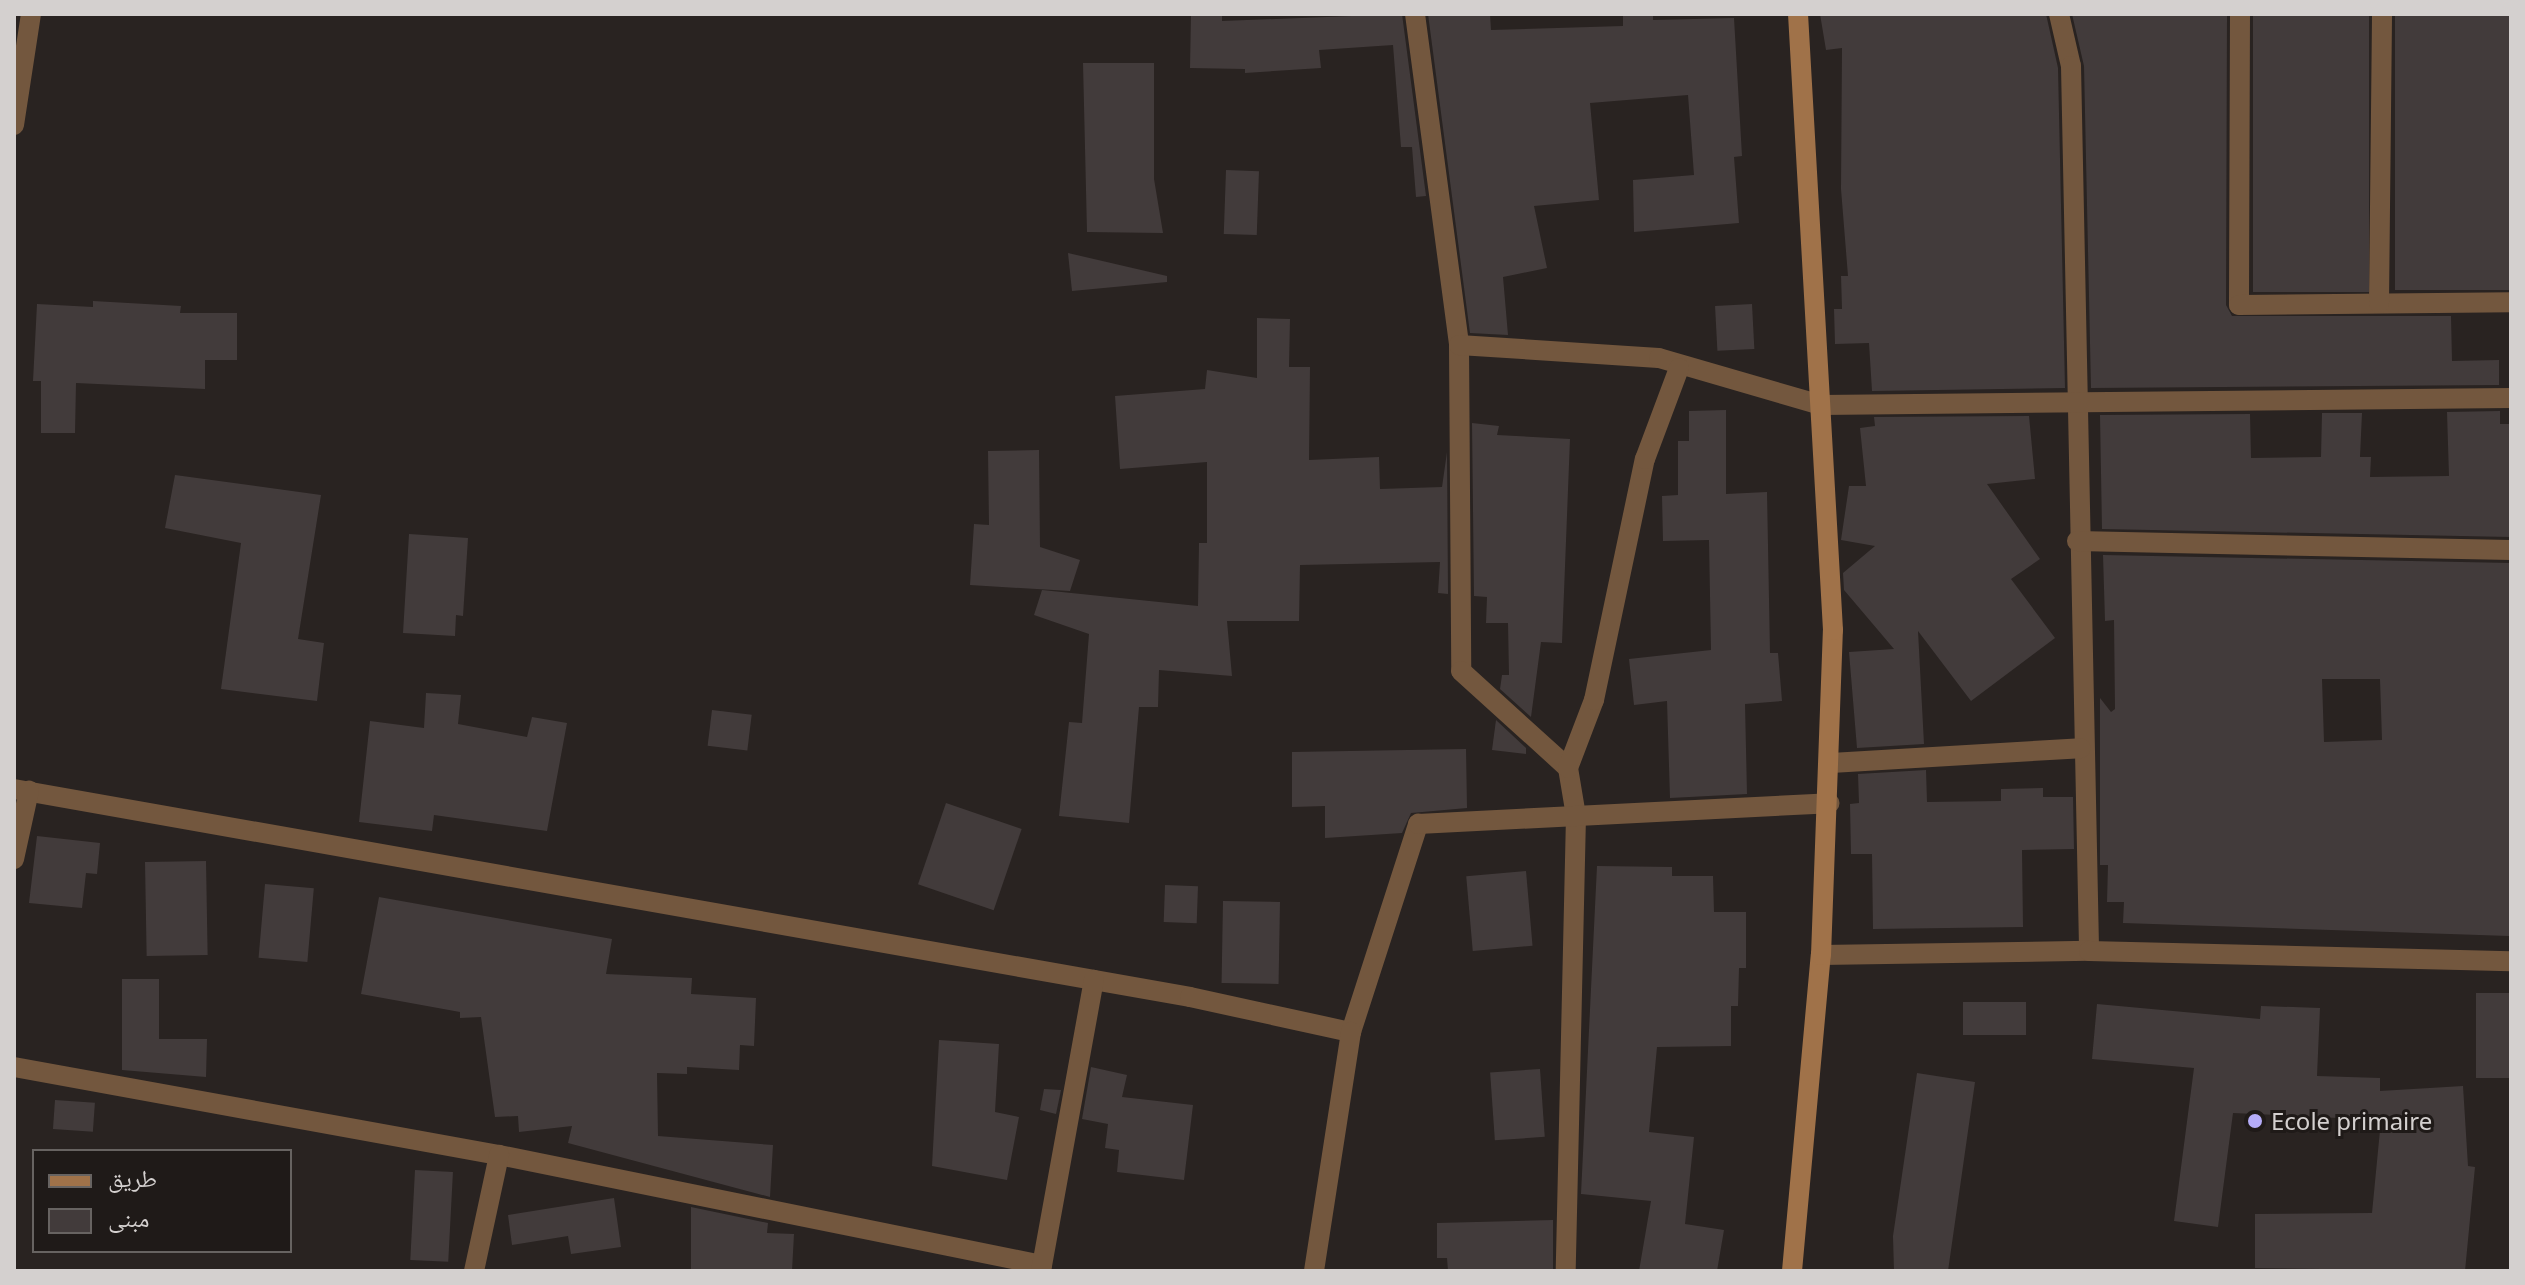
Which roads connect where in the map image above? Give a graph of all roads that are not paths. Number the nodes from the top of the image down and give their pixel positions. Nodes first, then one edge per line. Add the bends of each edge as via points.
1 (31, 14) edge
2 (1415, 14) edge
3 (1798, 14) edge
4 (2059, 14) edge
5 (2240, 14) edge
6 (2382, 14) edge
7 (14, 125) edge
8 (2511, 302) edge
9 (2379, 303) junction
10 (1459, 345) junction
11 (1679, 368) junction
12 (2511, 398) edge
13 (1821, 405) junction
14 (2078, 405) junction
15 (2077, 541) junction
16 (2511, 550) edge
17 (2081, 748) junction
18 (1831, 763) junction
19 (1568, 768) junction
20 (22, 790) edge
21 (1829, 803) junction
22 (1576, 816) junction
23 (14, 859) edge
24 (2089, 951) junction
25 (1821, 955) junction
26 (2511, 961) edge
27 (1094, 980) junction
28 (1351, 1032) junction
29 (14, 1067) edge
30 (499, 1155) junction
31 (1042, 1268) edge
32 (474, 1271) edge
33 (1314, 1271) edge
34 (1566, 1271) edge
35 (1792, 1271) edge

1 - 7 street
2 - 10 street
3 - 13 main road
4 - 14 street via 2071,66
5 - 9 street via 2239,305
6 - 9 street
8 - 9 street
10 - 11 street via 1659,358
10 - 19 street via 1461,671
11 - 13 street
11 - 19 street via 1645,459 1594,700
12 - 14 street
13 - 14 street
13 - 18 main road via 1833,630
14 - 15 street
15 - 16 street
15 - 17 street
17 - 18 street
17 - 24 street
18 - 21 main road
19 - 22 street
20 - 23 street
20 - 27 street
21 - 22 street
21 - 25 main road
22 - 28 street via 1418,824
22 - 34 street
24 - 25 street
24 - 26 street
25 - 35 main road
27 - 28 street
27 - 31 street
28 - 33 street
29 - 30 street
30 - 31 street
30 - 32 street

